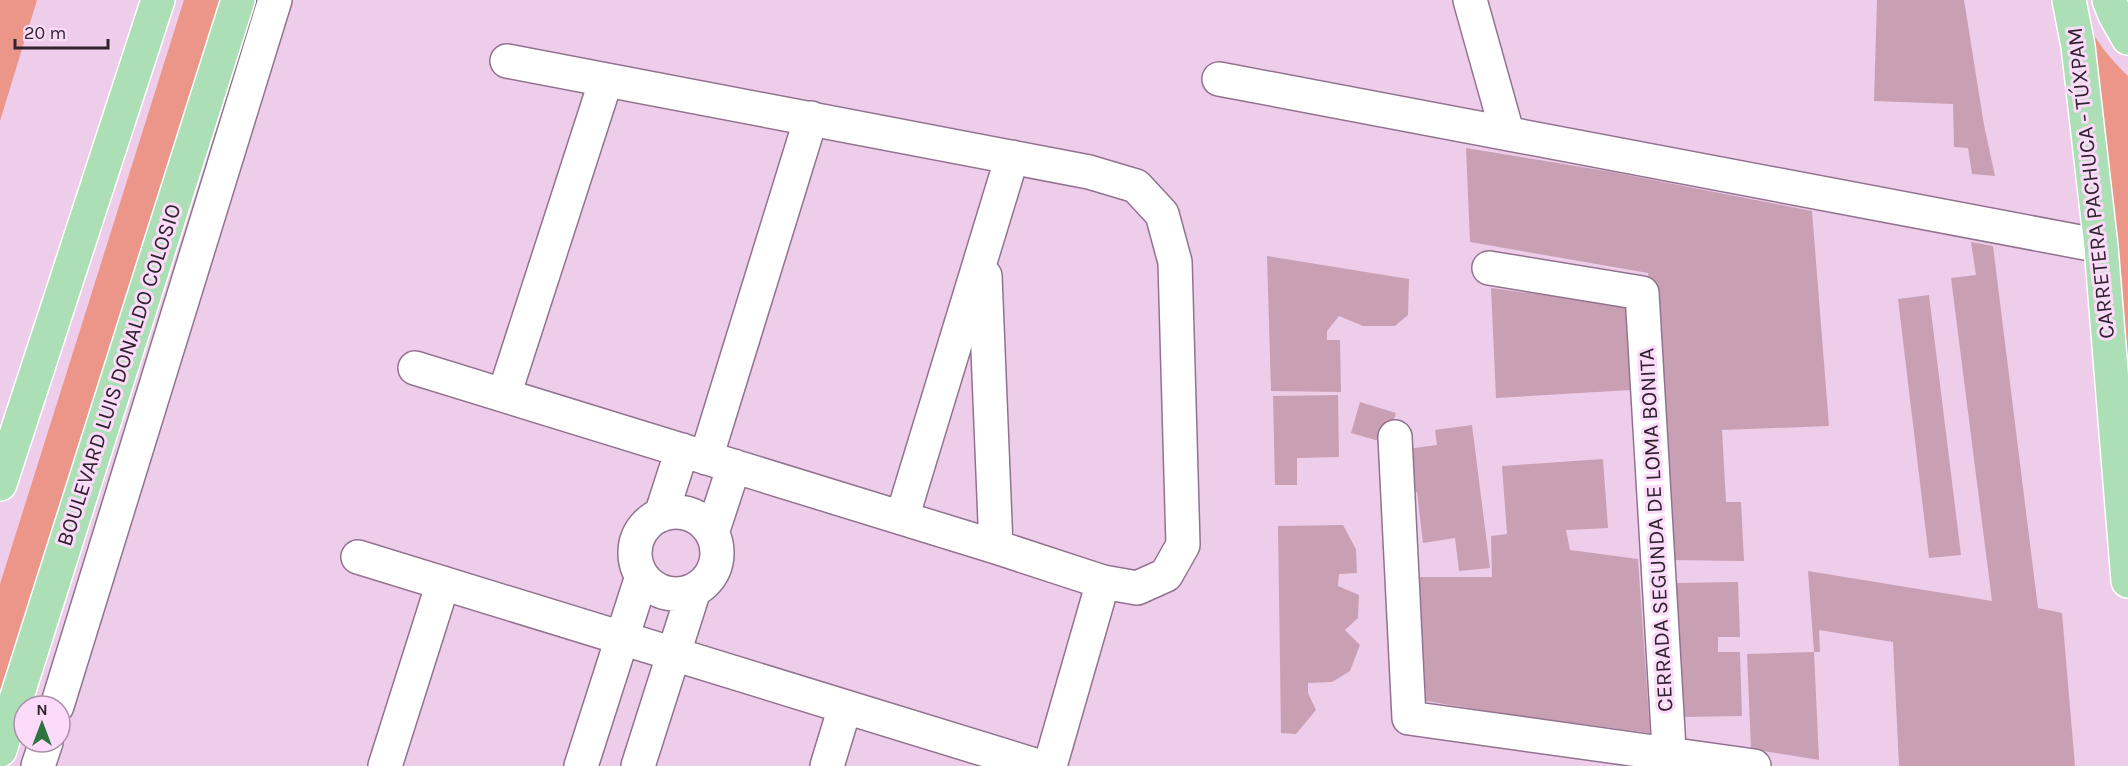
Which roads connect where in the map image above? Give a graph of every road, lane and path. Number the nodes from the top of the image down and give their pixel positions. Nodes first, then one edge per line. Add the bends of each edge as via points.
1 (158, 0) edge
2 (238, 0) edge
3 (275, 0) edge
4 (1470, 0) edge
5 (2070, 0) edge
6 (2109, 0) edge
7 (2128, 38) edge
8 (507, 61) dead end
9 (1219, 79) dead end
10 (606, 80) junction
11 (811, 118) junction
12 (1507, 132) junction
13 (1012, 157) junction
14 (2101, 246) junction
15 (984, 250) junction
16 (1490, 268) dead end
17 (415, 368) dead end
18 (504, 395) junction
19 (1395, 437) dead end
20 (707, 458) junction
21 (0, 484) edge
22 (661, 515) junction
23 (902, 518) junction
24 (712, 533) junction
25 (996, 547) junction
26 (358, 557) dead end
27 (642, 576) junction
28 (2128, 581) edge
29 (1103, 582) junction
30 (443, 583) junction
31 (694, 590) junction
32 (622, 638) junction
33 (674, 654) junction
34 (61, 694) edge
35 (845, 706) junction
36 (2, 754) edge
37 (1669, 760) edge
38 (385, 766) edge
39 (581, 766) edge
40 (638, 766) edge
41 (827, 766) edge
42 (1038, 766) edge
43 (1050, 766) edge
44 (1754, 766) edge

1 - 21 main road
2 - 36 main road, BOULEVARD LUIS DONALDO COLOSIO
3 - 34 street
4 - 12 street
5 - 14 main road, CARRETERA PACHUCA - TÚXPAM
6 - 7 main road
8 - 10 street
9 - 12 street
10 - 11 street
10 - 18 street
11 - 13 street
11 - 20 street
12 - 14 street
13 - 15 street
13 - 29 street via 1136,186 1162,214 1175,262 1183,544 1166,575 1137,588
14 - 28 main road, CARRETERA PACHUCA - TÚXPAM
15 - 23 street
15 - 25 street
16 - 37 street, CERRADA SEGUNDA DE LOMA BONITA via 1642,293
17 - 18 street
18 - 20 street
19 - 37 street via 1409,718
20 - 22 street
20 - 23 street
20 - 24 street
22 - 24 street via 681,512 695,516
22 - 27 street via 653,518 636,540 636,566
23 - 25 street
24 - 31 street via 717,551 715,566
25 - 29 street
26 - 30 street
27 - 31 street via 663,592
27 - 32 street
29 - 43 street
30 - 32 street
30 - 38 street
31 - 33 street
32 - 33 street
32 - 39 street
33 - 35 street
33 - 40 street
35 - 41 street
35 - 42 street
37 - 44 street

